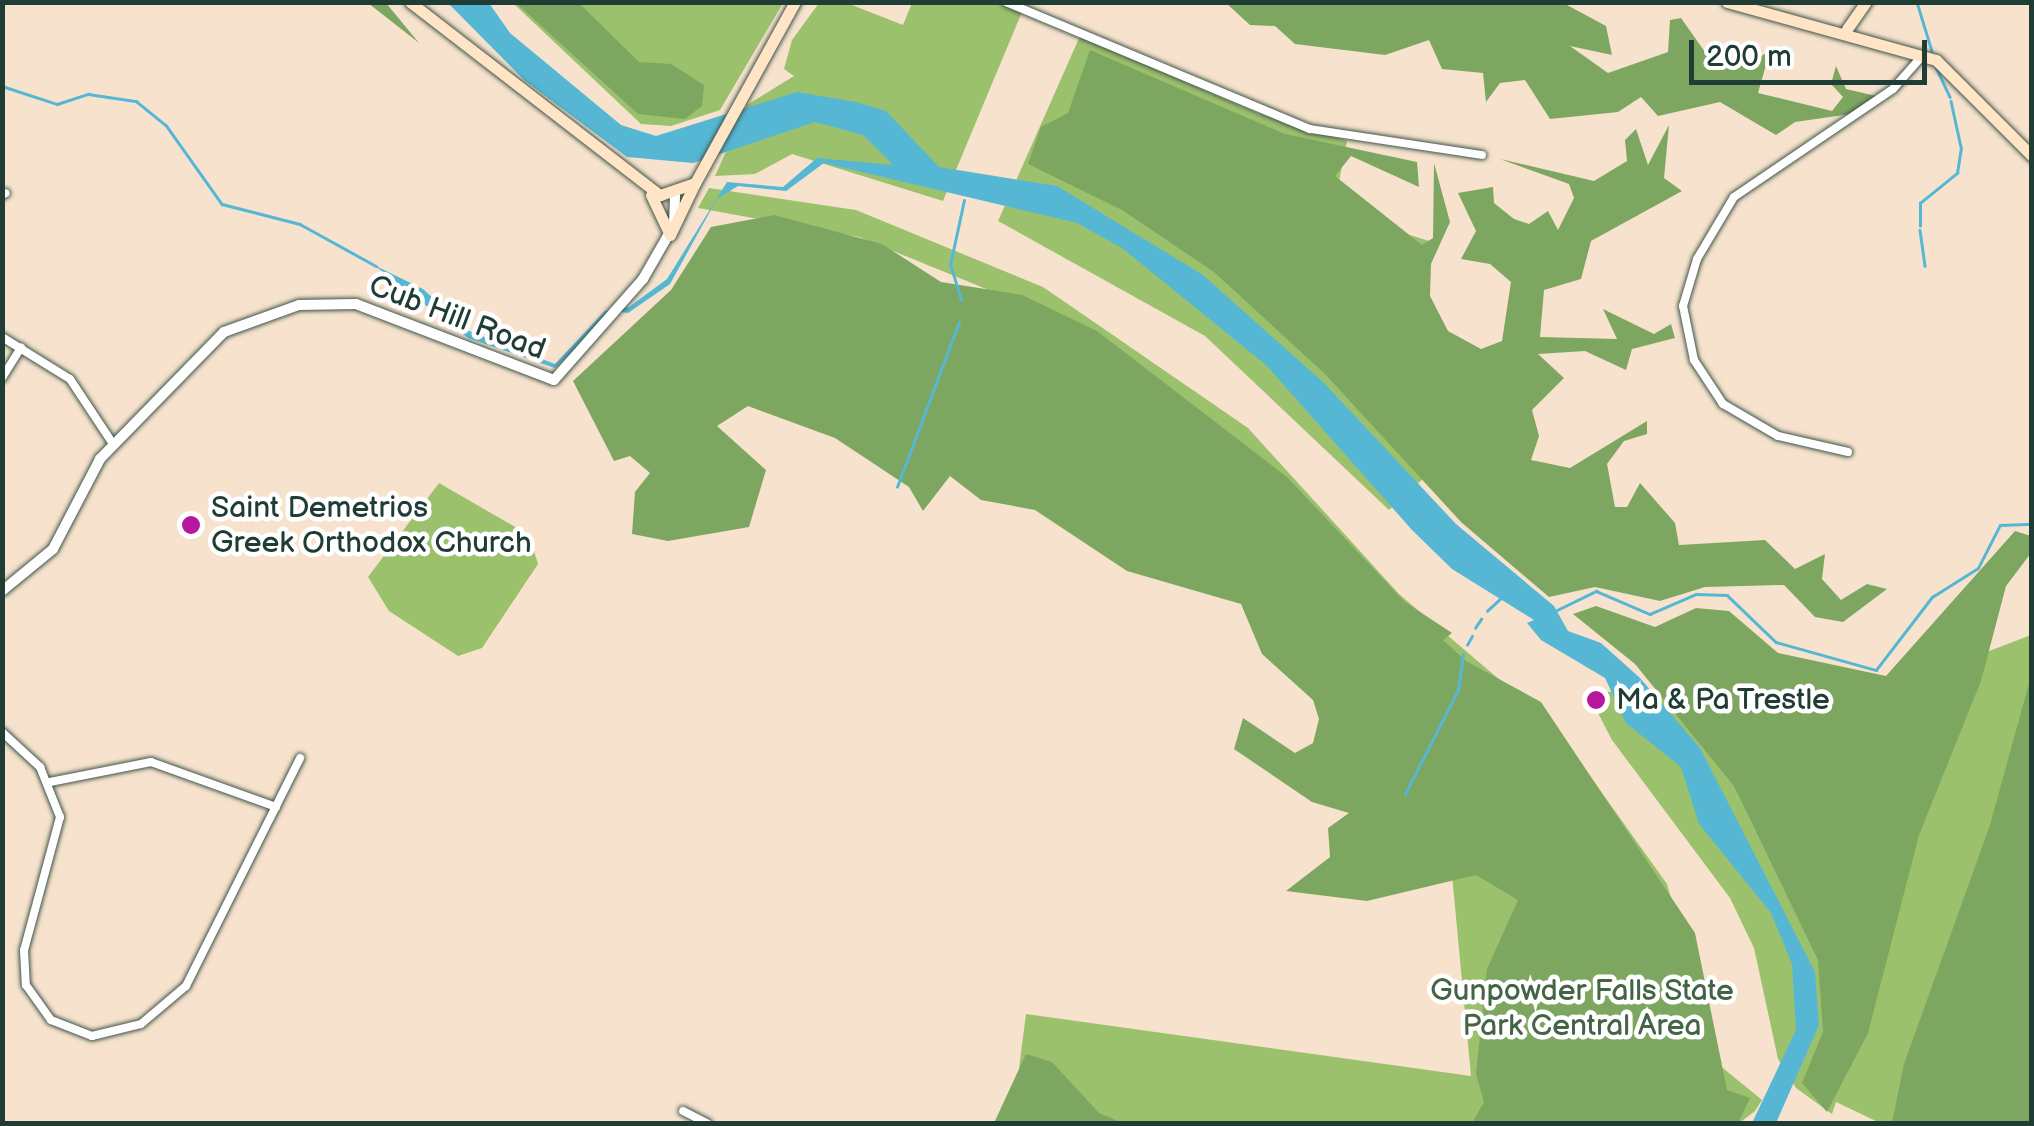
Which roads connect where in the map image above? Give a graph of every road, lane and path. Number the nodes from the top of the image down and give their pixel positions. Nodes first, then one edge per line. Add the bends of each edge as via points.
1 (410, 2) edge
2 (795, 2) edge
3 (1006, 2) edge
4 (1727, 2) edge
5 (1866, 2) edge
6 (1847, 29) junction
7 (1923, 55) junction
8 (1482, 156) dead end
9 (2032, 156) edge
10 (697, 178) junction
11 (646, 189) junction
12 (675, 194) junction
13 (670, 235) junction
14 (2, 337) edge
15 (21, 348) junction
16 (2, 378) edge
17 (113, 444) junction
18 (1848, 452) dead end
19 (2, 591) edge
20 (2, 732) edge
21 (300, 758) dead end
22 (50, 782) junction
23 (276, 807) junction
24 (683, 1111) dead end
25 (708, 1124) edge

1 - 11 main road
2 - 10 main road
3 - 8 street via 1310,130
4 - 6 main road
5 - 6 main road
6 - 7 main road
7 - 9 main road via 1956,73
7 - 18 street via 1893,89 1734,196 1697,259 1684,306 1694,360 1723,404 1778,436
10 - 12 main road
10 - 13 main road
11 - 12 main road
11 - 13 main road via 667,214
12 - 13 street, Cub Hill Road
13 - 17 street, Cub Hill Road via 621,310 565,374 541,380 382,310 313,302 212,340
14 - 15 street
15 - 16 street
15 - 17 street via 79,389
17 - 19 street, Cub Hill Road via 53,549
20 - 22 street
21 - 23 street
22 - 23 street via 150,762
22 - 23 street via 61,832 24,974 40,1010 92,1036 140,1024 186,986
24 - 25 street

